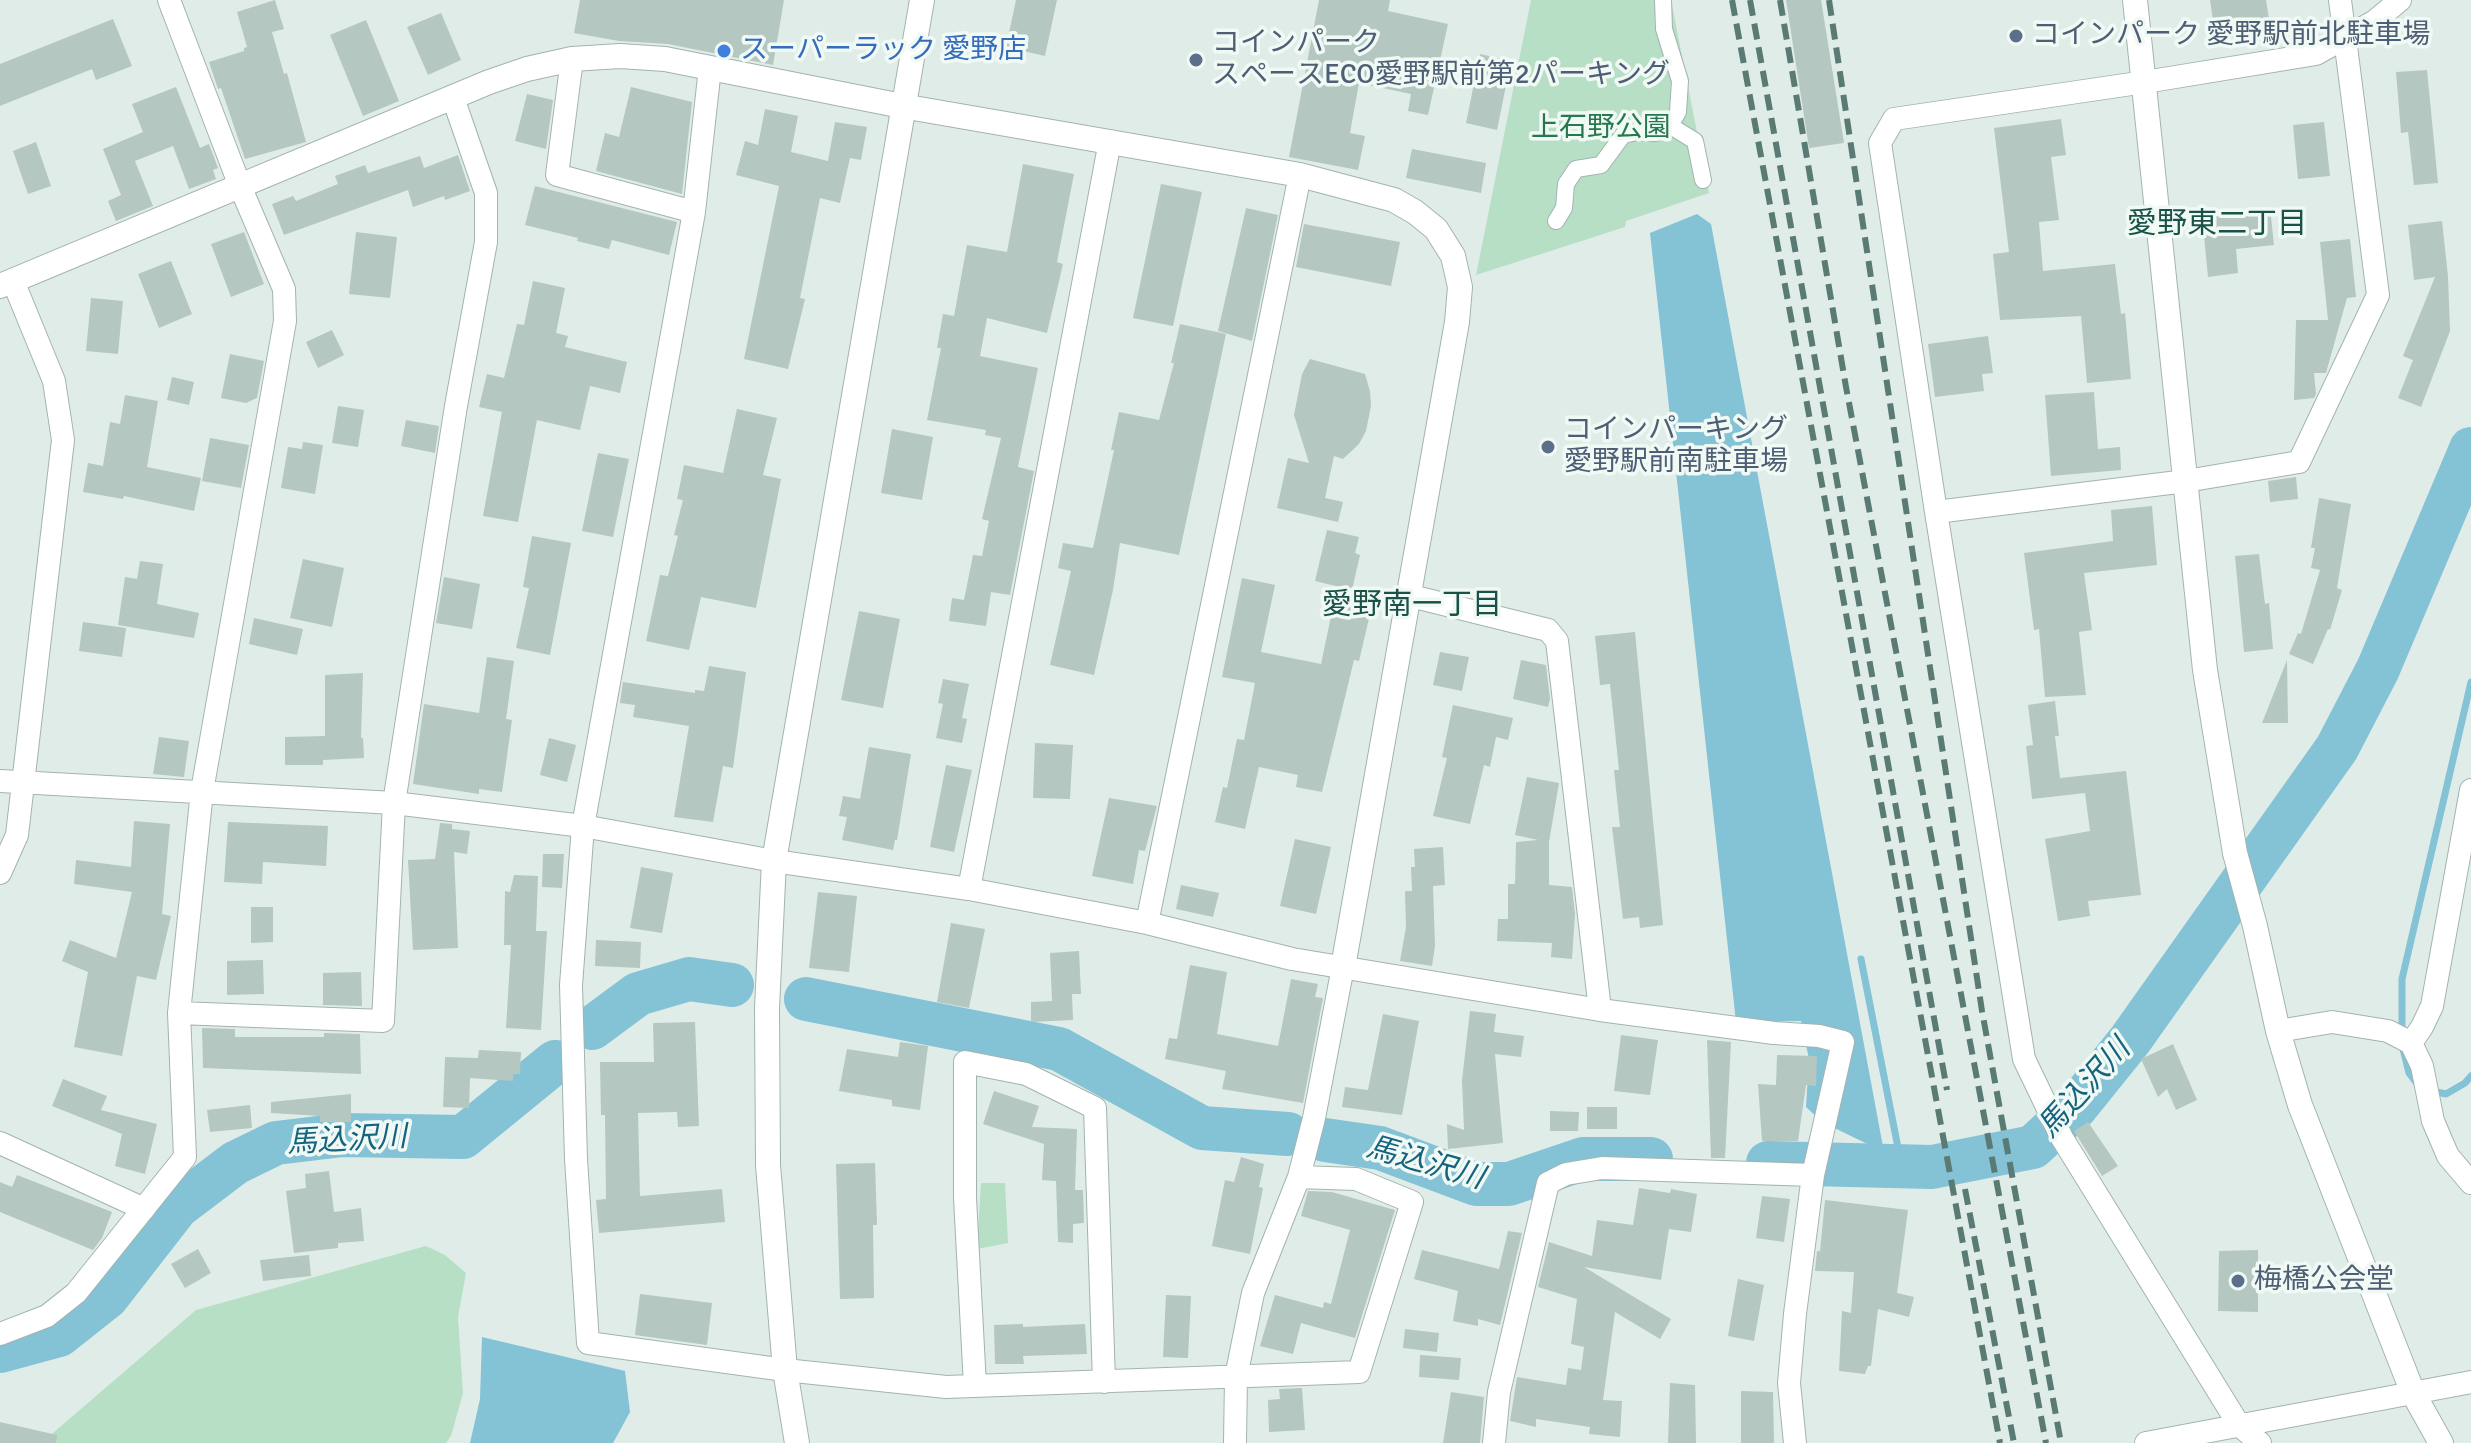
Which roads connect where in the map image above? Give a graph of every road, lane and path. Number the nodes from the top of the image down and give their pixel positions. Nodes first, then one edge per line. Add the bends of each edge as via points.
1 (169, 0) edge
2 (922, 0) edge
3 (1663, 0) edge
4 (2135, 0) edge
5 (2340, 0) edge
6 (2400, 0) edge
7 (2344, 38) junction
8 (572, 59) junction
9 (710, 68) junction
10 (2145, 82) junction
11 (453, 98) junction
12 (902, 106) junction
13 (1669, 125) junction
14 (1110, 141) junction
15 (1300, 175) junction
16 (1703, 180) dead end
17 (240, 186) junction
18 (694, 212) junction
19 (1556, 221) dead end
20 (6, 284) edge
21 (2186, 481) junction
22 (1936, 512) junction
23 (1407, 595) junction
24 (0, 781) edge
25 (23, 782) junction
26 (2471, 790) edge
27 (202, 791) junction
28 (394, 803) junction
29 (583, 826) junction
30 (774, 861) junction
31 (0, 873) edge
32 (969, 889) junction
33 (1147, 923) junction
34 (1343, 967) junction
35 (1600, 1010) junction
36 (179, 1013) junction
37 (2278, 1031) junction
38 (2411, 1043) junction
39 (0, 1143) edge
40 (1815, 1165) junction
41 (1299, 1177) junction
42 (2471, 1183) edge
43 (144, 1209) junction
44 (0, 1334) edge
45 (785, 1370) junction
46 (1236, 1377) junction
47 (1104, 1382) junction
48 (2471, 1382) edge
49 (975, 1386) junction
50 (2413, 1393) junction
51 (2239, 1425) junction
52 (797, 1443) edge
53 (1235, 1443) edge
54 (1494, 1443) edge
55 (1795, 1443) edge
56 (2146, 1443) edge
57 (2260, 1443) edge
58 (2441, 1443) edge

1 - 17 street
2 - 12 street
3 - 13 street via 1664,29 1680,81 1678,112
4 - 10 street
5 - 7 street
6 - 7 street
7 - 10 street via 2316,54
7 - 21 street via 2378,295 2299,462
8 - 9 street via 635,57
8 - 11 street via 527,69
8 - 18 street via 557,175
9 - 12 street
9 - 18 street
10 - 21 street
10 - 22 street via 1894,119 1880,143
11 - 17 street
11 - 28 street via 486,193 486,242
12 - 14 street
12 - 30 street
13 - 16 street via 1695,141
13 - 19 street via 1655,133 1623,135 1601,165 1576,169
14 - 15 street
14 - 32 street
15 - 23 street via 1394,200 1436,229 1453,256 1460,287 1457,322
15 - 33 street
17 - 20 street
17 - 27 street via 284,289 285,321
18 - 29 street
20 - 25 street via 54,381 63,440
21 - 22 street
21 - 37 street via 2205,670 2235,853
22 - 51 street via 2024,1059 2062,1138
23 - 34 street
23 - 35 street via 1548,630 1557,641
24 - 25 street
25 - 27 street
25 - 31 street via 17,835
26 - 38 street via 2432,1006
27 - 28 street
27 - 36 street
28 - 29 street
28 - 36 street via 383,1021
29 - 30 street
29 - 45 street via 571,985 588,1343
30 - 32 street
30 - 45 street via 767,1008 768,1165
32 - 33 street
33 - 34 street
34 - 35 street
34 - 41 street
35 - 40 street via 1843,1042
36 - 43 street via 185,1157
37 - 38 street via 2332,1022 2388,1031
37 - 50 street via 2300,1105
38 - 42 street via 2422,1066 2433,1121 2448,1156
39 - 43 street
40 - 54 street via 1602,1168 1548,1183 1499,1392
40 - 55 street via 1789,1383
41 - 46 street via 1253,1293
41 - 46 street via 1356,1179 1412,1202 1359,1372
43 - 44 street via 76,1293 47,1316
45 - 49 street
45 - 52 street
46 - 47 street
46 - 53 street
47 - 49 street
47 - 49 street via 1095,1108 1026,1074 965,1062 965,1198
48 - 50 street
50 - 51 street
50 - 58 street
51 - 56 street
51 - 57 street

